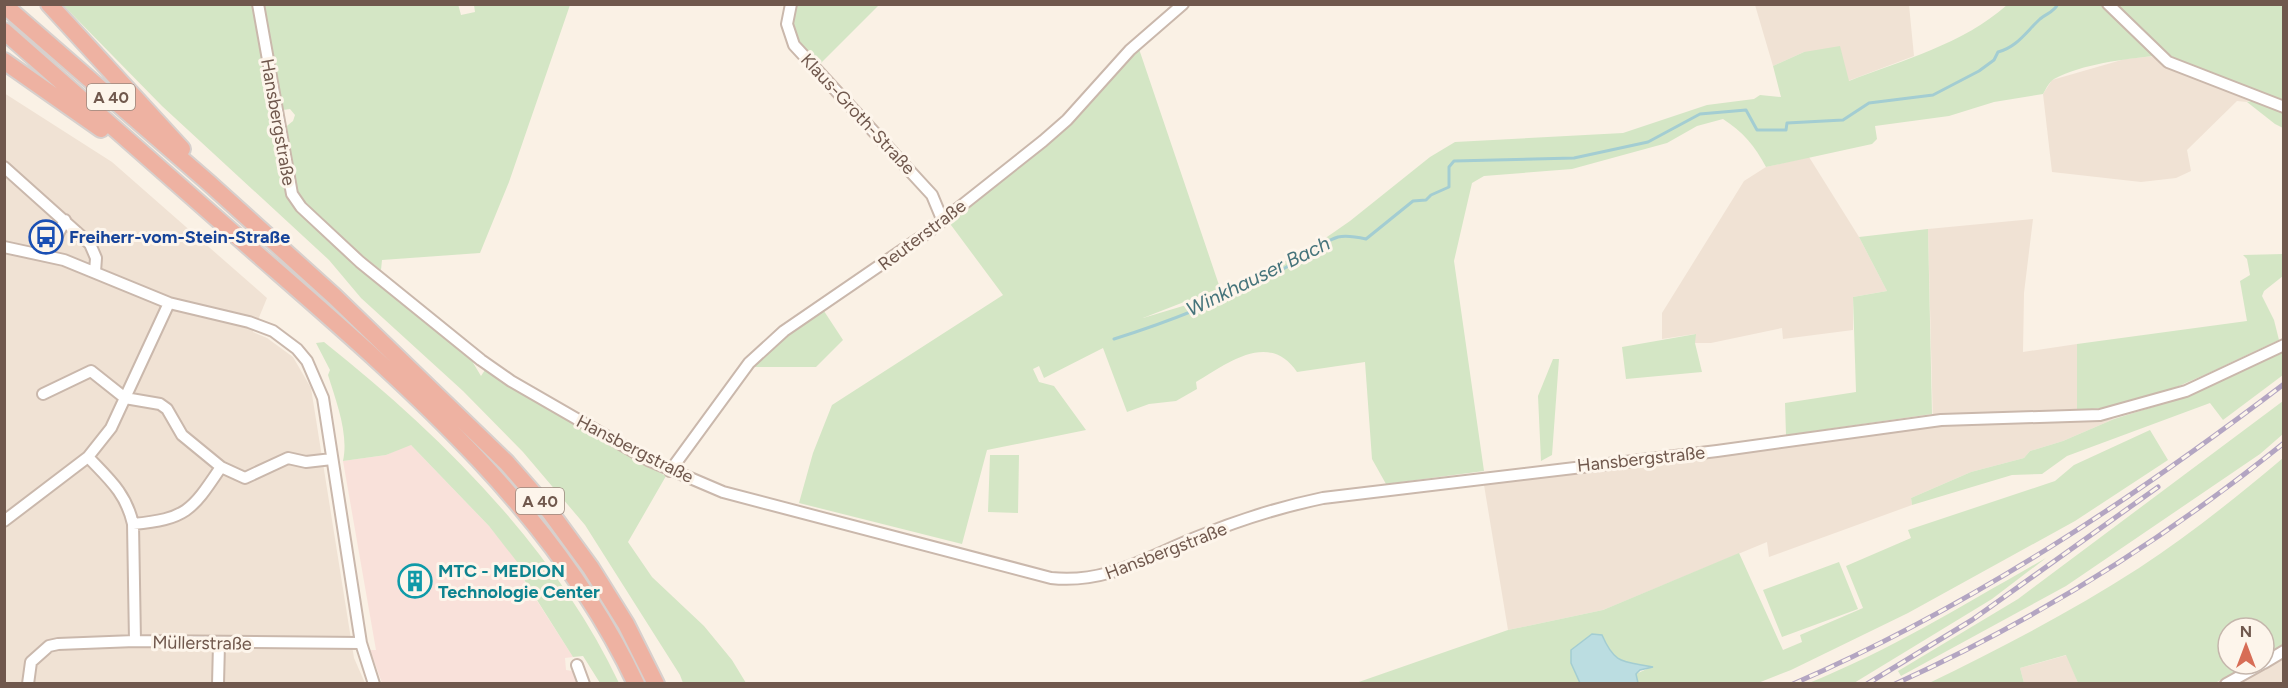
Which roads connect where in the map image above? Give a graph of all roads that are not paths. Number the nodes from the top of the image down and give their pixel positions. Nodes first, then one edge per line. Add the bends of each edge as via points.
1 (48, 4) edge
2 (258, 4) edge
3 (791, 4) edge
4 (1183, 4) edge
5 (2108, 4) edge
6 (4, 5) edge
7 (4, 31) edge
8 (4, 61) edge
9 (2283, 107) edge
10 (4, 167) edge
11 (168, 176) junction
12 (209, 183) junction
13 (942, 219) junction
14 (65, 220) junction
15 (4, 247) edge
16 (47, 256) junction
17 (95, 272) junction
18 (169, 303) junction
19 (2283, 345) edge
20 (42, 394) dead end
21 (125, 398) junction
22 (88, 457) junction
23 (332, 459) junction
24 (222, 467) junction
25 (670, 471) junction
26 (4, 521) edge
27 (133, 524) junction
28 (135, 641) junction
29 (361, 643) junction
30 (219, 644) junction
31 (577, 665) dead end
32 (2240, 676) edge
33 (28, 684) edge
34 (218, 684) edge
35 (374, 684) edge
36 (584, 684) edge
37 (636, 684) edge
38 (656, 684) edge
39 (2226, 684) edge

1 - 12 highway via 166,129
2 - 25 street, Hansbergstraße via 288,185 301,207 416,309 511,381
3 - 13 street, Klaus-Groth-Straße via 787,24 794,45 932,195
4 - 13 street, Reuterstraße via 1130,50 1055,130
5 - 9 street via 2168,62
6 - 12 highway, A 40
7 - 11 highway, A 40
8 - 11 highway
10 - 14 street
11 - 37 highway, A 40 via 315,305 494,476 576,579
12 - 38 highway, A 40 via 395,353 507,463 591,568 626,624
13 - 25 street, Reuterstraße via 881,266 813,309 758,355 725,393
14 - 16 street
14 - 17 street via 94,250
15 - 16 street
16 - 17 street
17 - 18 street
18 - 21 street
18 - 23 street via 261,326 297,349 318,384
19 - 25 street, Hansbergstraße via 2186,391 2100,415 1941,420 1323,498 1286,506 1195,537 1114,573 1073,580 1022,572 723,492
20 - 21 street via 91,371
21 - 22 street via 111,428
21 - 24 street via 160,404 182,435
22 - 26 street
22 - 27 street, Müllerstraße via 124,496
23 - 24 street via 306,462 288,458 245,478
23 - 29 street
24 - 27 street via 189,510 159,522
27 - 28 street, Müllerstraße
28 - 30 street, Müllerstraße
28 - 33 street via 49,646 31,662
29 - 30 street, Müllerstraße
29 - 35 street
30 - 34 street
31 - 36 street
32 - 39 street

